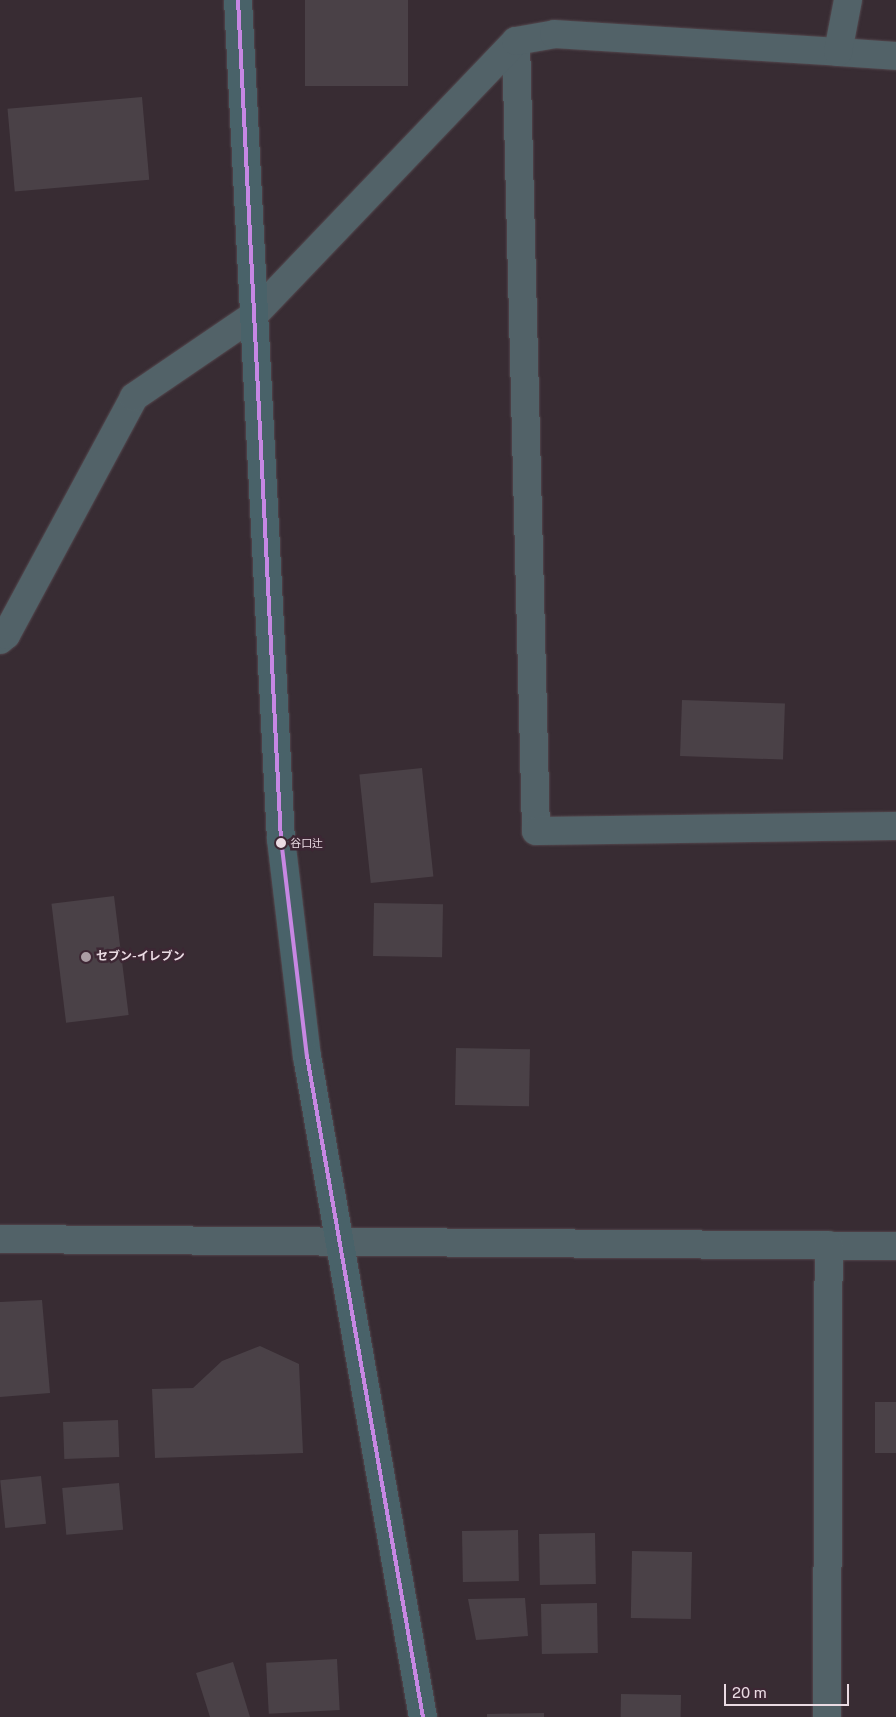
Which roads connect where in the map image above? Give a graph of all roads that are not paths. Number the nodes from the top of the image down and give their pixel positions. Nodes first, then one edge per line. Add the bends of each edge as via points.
1 (238, 0) edge
2 (848, 0) edge
3 (516, 40) junction
4 (838, 52) junction
5 (896, 56) edge
6 (254, 315) junction
7 (0, 640) edge
8 (896, 826) edge
9 (0, 1239) edge
10 (341, 1243) junction
11 (830, 1245) junction
12 (896, 1246) edge
13 (423, 1717) edge
14 (827, 1717) edge

1 - 6 main road
2 - 4 street
3 - 4 street via 554,34
3 - 6 street
3 - 8 street via 536,831
4 - 5 street
6 - 7 street via 134,397 6,635
6 - 10 main road via 281,839 307,1056
9 - 10 street
10 - 11 street
10 - 13 main road
11 - 12 street
11 - 14 street

